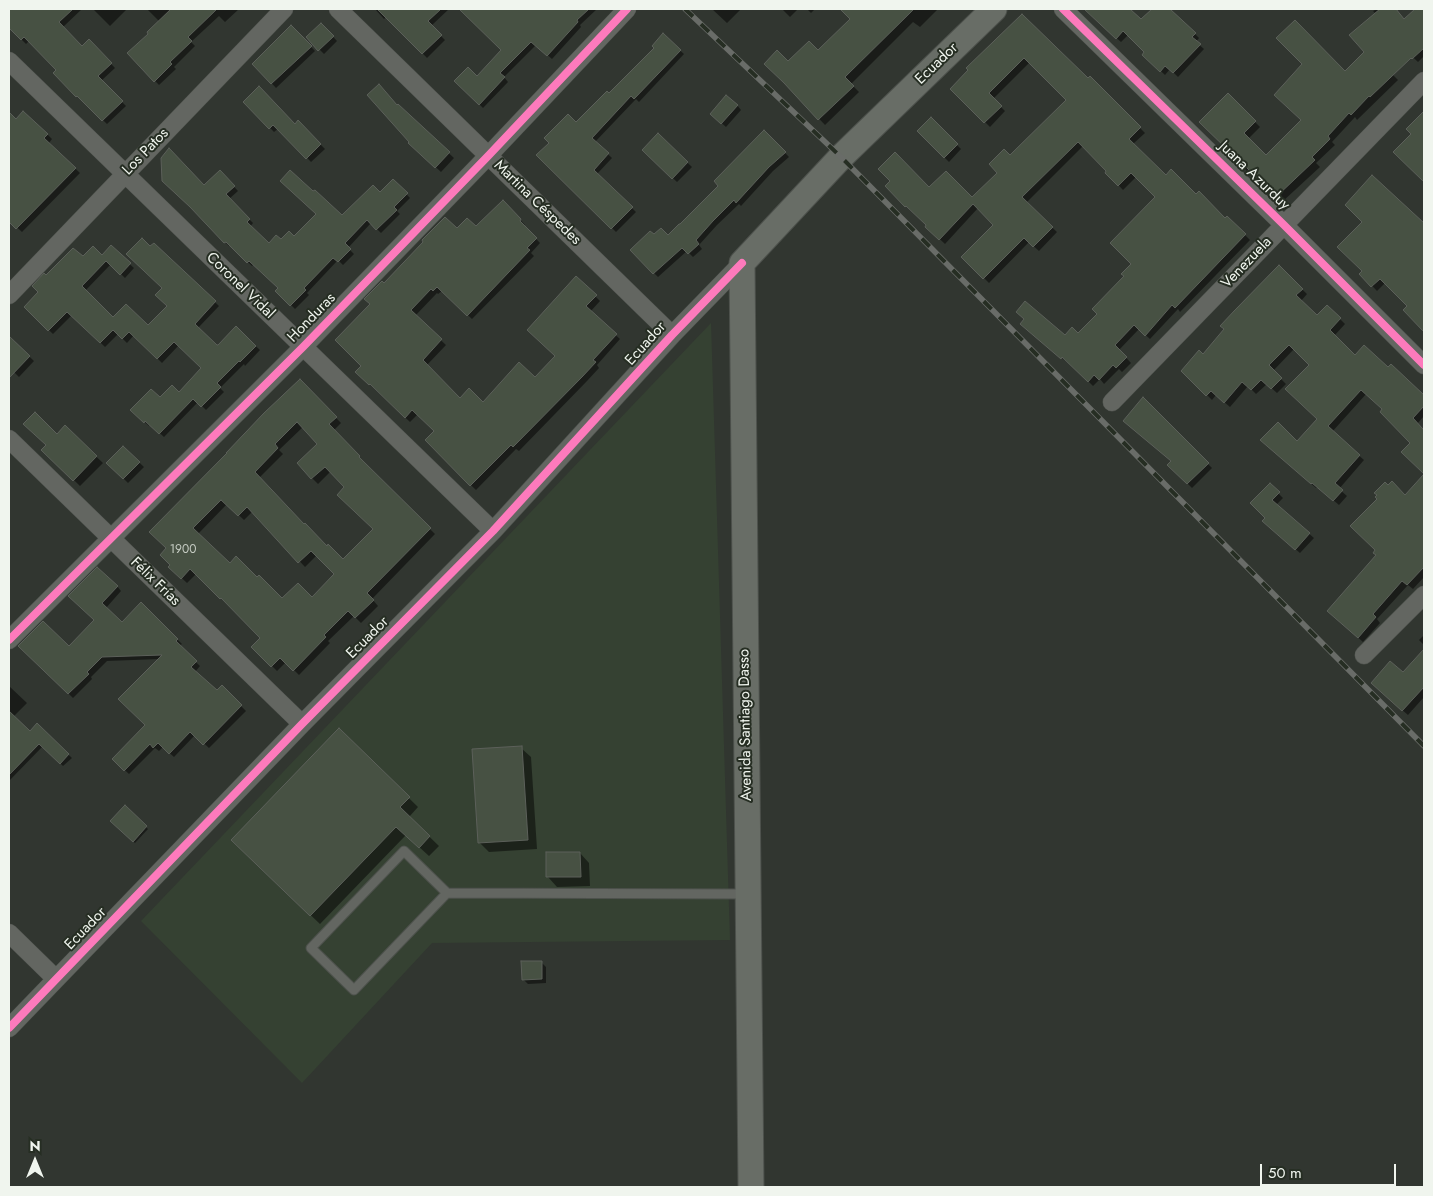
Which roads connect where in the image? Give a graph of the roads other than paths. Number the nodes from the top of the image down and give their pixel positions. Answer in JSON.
{"nodes":[{"id":1,"x":284,"y":9,"type":"edge"},
{"id":2,"x":338,"y":9,"type":"edge"},
{"id":3,"x":627,"y":9,"type":"edge"},
{"id":4,"x":994,"y":9,"type":"edge"},
{"id":5,"x":1062,"y":9,"type":"edge"},
{"id":6,"x":9,"y":61,"type":"edge"},
{"id":7,"x":1424,"y":81,"type":"edge"},
{"id":8,"x":488,"y":155,"type":"junction"},
{"id":9,"x":125,"y":174,"type":"junction"},
{"id":10,"x":1284,"y":225,"type":"junction"},
{"id":11,"x":742,"y":263,"type":"junction"},
{"id":12,"x":9,"y":295,"type":"edge"},
{"id":13,"x":672,"y":335,"type":"junction"},
{"id":14,"x":303,"y":347,"type":"junction"},
{"id":15,"x":1424,"y":365,"type":"edge"},
{"id":16,"x":1112,"y":402,"type":"dead end"},
{"id":17,"x":9,"y":439,"type":"edge"},
{"id":18,"x":493,"y":532,"type":"junction"},
{"id":19,"x":111,"y":538,"type":"junction"},
{"id":20,"x":1424,"y":595,"type":"edge"},
{"id":21,"x":9,"y":640,"type":"edge"},
{"id":22,"x":1364,"y":655,"type":"dead end"},
{"id":23,"x":302,"y":724,"type":"junction"},
{"id":24,"x":447,"y":893,"type":"junction"},
{"id":25,"x":747,"y":894,"type":"junction"},
{"id":26,"x":9,"y":933,"type":"edge"},
{"id":27,"x":56,"y":979,"type":"junction"},
{"id":28,"x":9,"y":1028,"type":"edge"},
{"id":29,"x":751,"y":1187,"type":"edge"}],
"edges":[{"from":1,"to":9,"type":"street","name":"Los Patos"},
{"from":2,"to":8,"type":"street","name":"Martina Céspedes"},
{"from":3,"to":8,"type":"street","name":"Honduras"},
{"from":4,"to":11,"type":"main road","name":"Ecuador"},
{"from":5,"to":10,"type":"street","name":"Juana Azurduy"},
{"from":6,"to":9,"type":"street","name":"Coronel Vidal"},
{"from":7,"to":10,"type":"street","name":"Venezuela"},
{"from":8,"to":13,"type":"street","name":"Martina Céspedes"},
{"from":8,"to":14,"type":"street","name":"Honduras"},
{"from":9,"to":12,"type":"street","name":"Los Patos"},
{"from":9,"to":14,"type":"street","name":"Coronel Vidal"},
{"from":10,"to":15,"type":"street","name":"Juana Azurduy"},
{"from":10,"to":16,"type":"street","name":"Venezuela"},
{"from":11,"to":13,"type":"street","name":"Ecuador"},
{"from":11,"to":25,"type":"main road","name":"Avenida Santiago Dasso"},
{"from":13,"to":18,"type":"street","name":"Ecuador"},
{"from":14,"to":18,"type":"street","name":"Coronel Vidal"},
{"from":14,"to":19,"type":"street","name":"Honduras"},
{"from":17,"to":19,"type":"street","name":"Félix Frías"},
{"from":18,"to":23,"type":"street","name":"Ecuador"},
{"from":19,"to":21,"type":"street","name":"Honduras"},
{"from":19,"to":23,"type":"street","name":"Félix Frías"},
{"from":20,"to":22,"type":"street"},
{"from":23,"to":27,"type":"street","name":"Ecuador"},
{"from":24,"to":24,"type":"lane"},
{"from":24,"to":25,"type":"lane"},
{"from":25,"to":29,"type":"main road","name":"Avenida Santiago Dasso"},
{"from":26,"to":27,"type":"street"},
{"from":27,"to":28,"type":"street","name":"Ecuador"}]}
